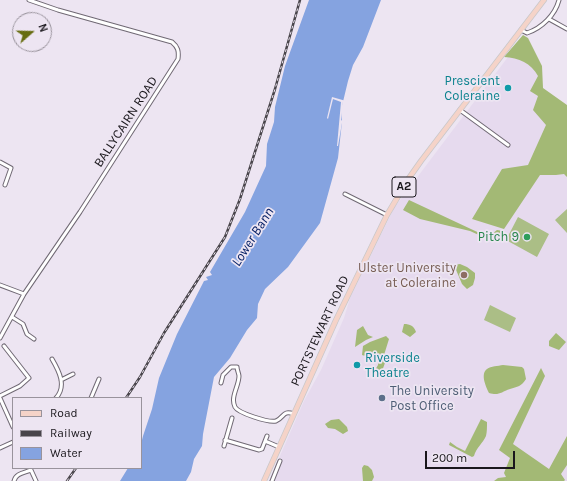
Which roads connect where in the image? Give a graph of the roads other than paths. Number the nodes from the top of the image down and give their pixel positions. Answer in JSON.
{"nodes":[{"id":1,"x":30,"y":0,"type":"edge"},
{"id":2,"x":544,"y":0,"type":"edge"},
{"id":3,"x":559,"y":0,"type":"edge"},
{"id":4,"x":549,"y":19,"type":"junction"},
{"id":5,"x":567,"y":29,"type":"edge"},
{"id":6,"x":521,"y":30,"type":"junction"},
{"id":7,"x":460,"y":110,"type":"junction"},
{"id":8,"x":508,"y":146,"type":"dead end"},
{"id":9,"x":0,"y":162,"type":"edge"},
{"id":10,"x":12,"y":184,"type":"dead end"},
{"id":11,"x":345,"y":194,"type":"dead end"},
{"id":12,"x":387,"y":215,"type":"junction"},
{"id":13,"x":0,"y":285,"type":"edge"},
{"id":14,"x":24,"y":294,"type":"junction"},
{"id":15,"x":12,"y":317,"type":"junction"},
{"id":16,"x":0,"y":338,"type":"edge"},
{"id":17,"x":34,"y":339,"type":"dead end"},
{"id":18,"x":4,"y":346,"type":"dead end"},
{"id":19,"x":52,"y":359,"type":"dead end"},
{"id":20,"x":73,"y":374,"type":"dead end"},
{"id":21,"x":99,"y":379,"type":"dead end"},
{"id":22,"x":61,"y":380,"type":"junction"},
{"id":23,"x":221,"y":383,"type":"dead end"},
{"id":24,"x":0,"y":397,"type":"edge"},
{"id":25,"x":57,"y":397,"type":"edge"},
{"id":26,"x":91,"y":397,"type":"edge"},
{"id":27,"x":294,"y":414,"type":"junction"},
{"id":28,"x":232,"y":418,"type":"dead end"},
{"id":29,"x":12,"y":421,"type":"edge"},
{"id":30,"x":267,"y":436,"type":"dead end"},
{"id":31,"x":225,"y":440,"type":"junction"},
{"id":32,"x":265,"y":441,"type":"junction"},
{"id":33,"x":12,"y":442,"type":"edge"},
{"id":34,"x":224,"y":446,"type":"dead end"},
{"id":35,"x":279,"y":447,"type":"junction"},
{"id":36,"x":0,"y":448,"type":"edge"},
{"id":37,"x":280,"y":461,"type":"dead end"},
{"id":38,"x":30,"y":469,"type":"edge"},
{"id":39,"x":14,"y":481,"type":"edge"},
{"id":40,"x":36,"y":481,"type":"edge"},
{"id":41,"x":264,"y":481,"type":"edge"},
{"id":42,"x":272,"y":481,"type":"edge"}],
"edges":[{"from":1,"to":14,"type":"street","name":"BALLYCAIRN ROAD"},
{"from":2,"to":6,"type":"main road","name":"PORTSTEWART ROAD","number":"A2"},
{"from":3,"to":4,"type":"street"},
{"from":4,"to":5,"type":"street"},
{"from":4,"to":6,"type":"street"},
{"from":6,"to":7,"type":"main road","name":"PORTSTEWART ROAD","number":"A2"},
{"from":7,"to":8,"type":"street"},
{"from":7,"to":12,"type":"main road","name":"PORTSTEWART ROAD","number":"A2"},
{"from":9,"to":10,"type":"street"},
{"from":11,"to":12,"type":"street"},
{"from":12,"to":27,"type":"main road","name":"PORTSTEWART ROAD","number":"A2"},
{"from":13,"to":14,"type":"street"},
{"from":14,"to":15,"type":"street","name":"BALLYCAIRN ROAD"},
{"from":15,"to":16,"type":"street","name":"BALLYCAIRN ROAD"},
{"from":15,"to":17,"type":"street"},
{"from":18,"to":24,"type":"street"},
{"from":19,"to":22,"type":"street"},
{"from":20,"to":22,"type":"street"},
{"from":21,"to":26,"type":"street"},
{"from":22,"to":25,"type":"street"},
{"from":23,"to":27,"type":"street"},
{"from":24,"to":29,"type":"street"},
{"from":27,"to":35,"type":"main road","name":"PORTSTEWART ROAD","number":"A2"},
{"from":28,"to":31,"type":"street"},
{"from":30,"to":32,"type":"street"},
{"from":31,"to":32,"type":"street"},
{"from":31,"to":34,"type":"street"},
{"from":32,"to":35,"type":"street"},
{"from":33,"to":36,"type":"street"},
{"from":35,"to":41,"type":"main road","name":"PORTSTEWART ROAD","number":"A2"},
{"from":37,"to":42,"type":"street"},
{"from":38,"to":39,"type":"street"},
{"from":38,"to":40,"type":"street"}]}
